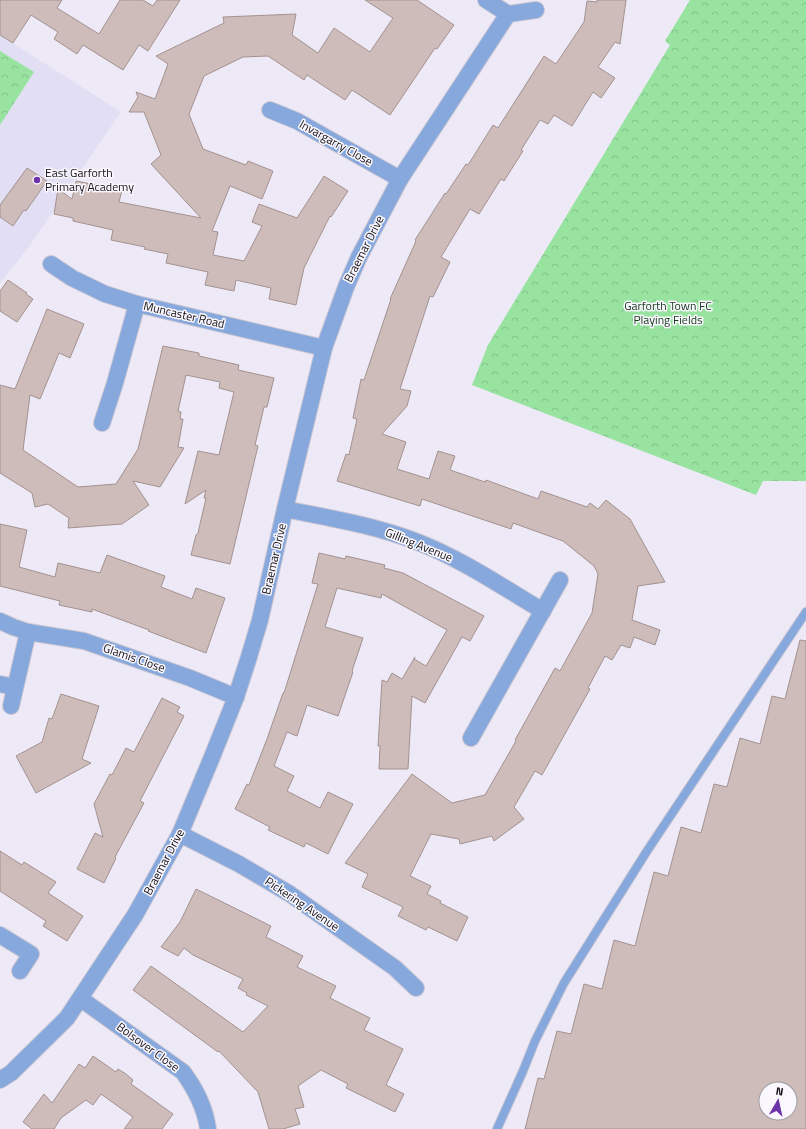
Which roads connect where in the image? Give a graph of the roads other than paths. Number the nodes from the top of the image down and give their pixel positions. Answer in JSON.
{"nodes":[{"id":1,"x":486,"y":0,"type":"edge"},
{"id":2,"x":536,"y":10,"type":"dead end"},
{"id":3,"x":508,"y":14,"type":"junction"},
{"id":4,"x":270,"y":110,"type":"dead end"},
{"id":5,"x":400,"y":179,"type":"junction"},
{"id":6,"x":51,"y":264,"type":"dead end"},
{"id":7,"x":137,"y":304,"type":"junction"},
{"id":8,"x":324,"y":348,"type":"junction"},
{"id":9,"x":102,"y":423,"type":"dead end"},
{"id":10,"x":285,"y":509,"type":"junction"},
{"id":11,"x":560,"y":580,"type":"dead end"},
{"id":12,"x":543,"y":611,"type":"junction"},
{"id":13,"x":806,"y":612,"type":"edge"},
{"id":14,"x":0,"y":621,"type":"edge"},
{"id":15,"x":28,"y":632,"type":"junction"},
{"id":16,"x":8,"y":686,"type":"edge"},
{"id":17,"x":236,"y":697,"type":"junction"},
{"id":18,"x":11,"y":706,"type":"dead end"},
{"id":19,"x":472,"y":738,"type":"dead end"},
{"id":20,"x":180,"y":834,"type":"junction"},
{"id":21,"x":0,"y":934,"type":"edge"},
{"id":22,"x":20,"y":971,"type":"dead end"},
{"id":23,"x":416,"y":988,"type":"dead end"},
{"id":24,"x":81,"y":998,"type":"junction"},
{"id":25,"x":0,"y":1080,"type":"edge"},
{"id":26,"x":208,"y":1129,"type":"edge"},
{"id":27,"x":497,"y":1129,"type":"edge"}],
"edges":[{"from":1,"to":3,"type":"street"},
{"from":2,"to":3,"type":"street"},
{"from":3,"to":5,"type":"street","name":"Braemar Drive"},
{"from":4,"to":5,"type":"street","name":"Invargarry Close"},
{"from":5,"to":8,"type":"street","name":"Braemar Drive"},
{"from":6,"to":7,"type":"street","name":"Muncaster Road"},
{"from":7,"to":8,"type":"street","name":"Muncaster Road"},
{"from":7,"to":9,"type":"street"},
{"from":8,"to":10,"type":"street","name":"Braemar Drive"},
{"from":10,"to":12,"type":"street","name":"Gilling Avenue"},
{"from":10,"to":17,"type":"street","name":"Braemar Drive"},
{"from":11,"to":12,"type":"street"},
{"from":12,"to":19,"type":"street"},
{"from":13,"to":27,"type":"lane"},
{"from":14,"to":15,"type":"street","name":"Glamis Close"},
{"from":15,"to":16,"type":"street"},
{"from":15,"to":17,"type":"street","name":"Glamis Close"},
{"from":16,"to":18,"type":"street"},
{"from":17,"to":20,"type":"street","name":"Braemar Drive"},
{"from":20,"to":23,"type":"street","name":"Pickering Avenue"},
{"from":20,"to":24,"type":"street","name":"Braemar Drive"},
{"from":21,"to":22,"type":"street"},
{"from":24,"to":25,"type":"street","name":"Braemar Drive"},
{"from":24,"to":26,"type":"street","name":"Bolsover Close"}]}
